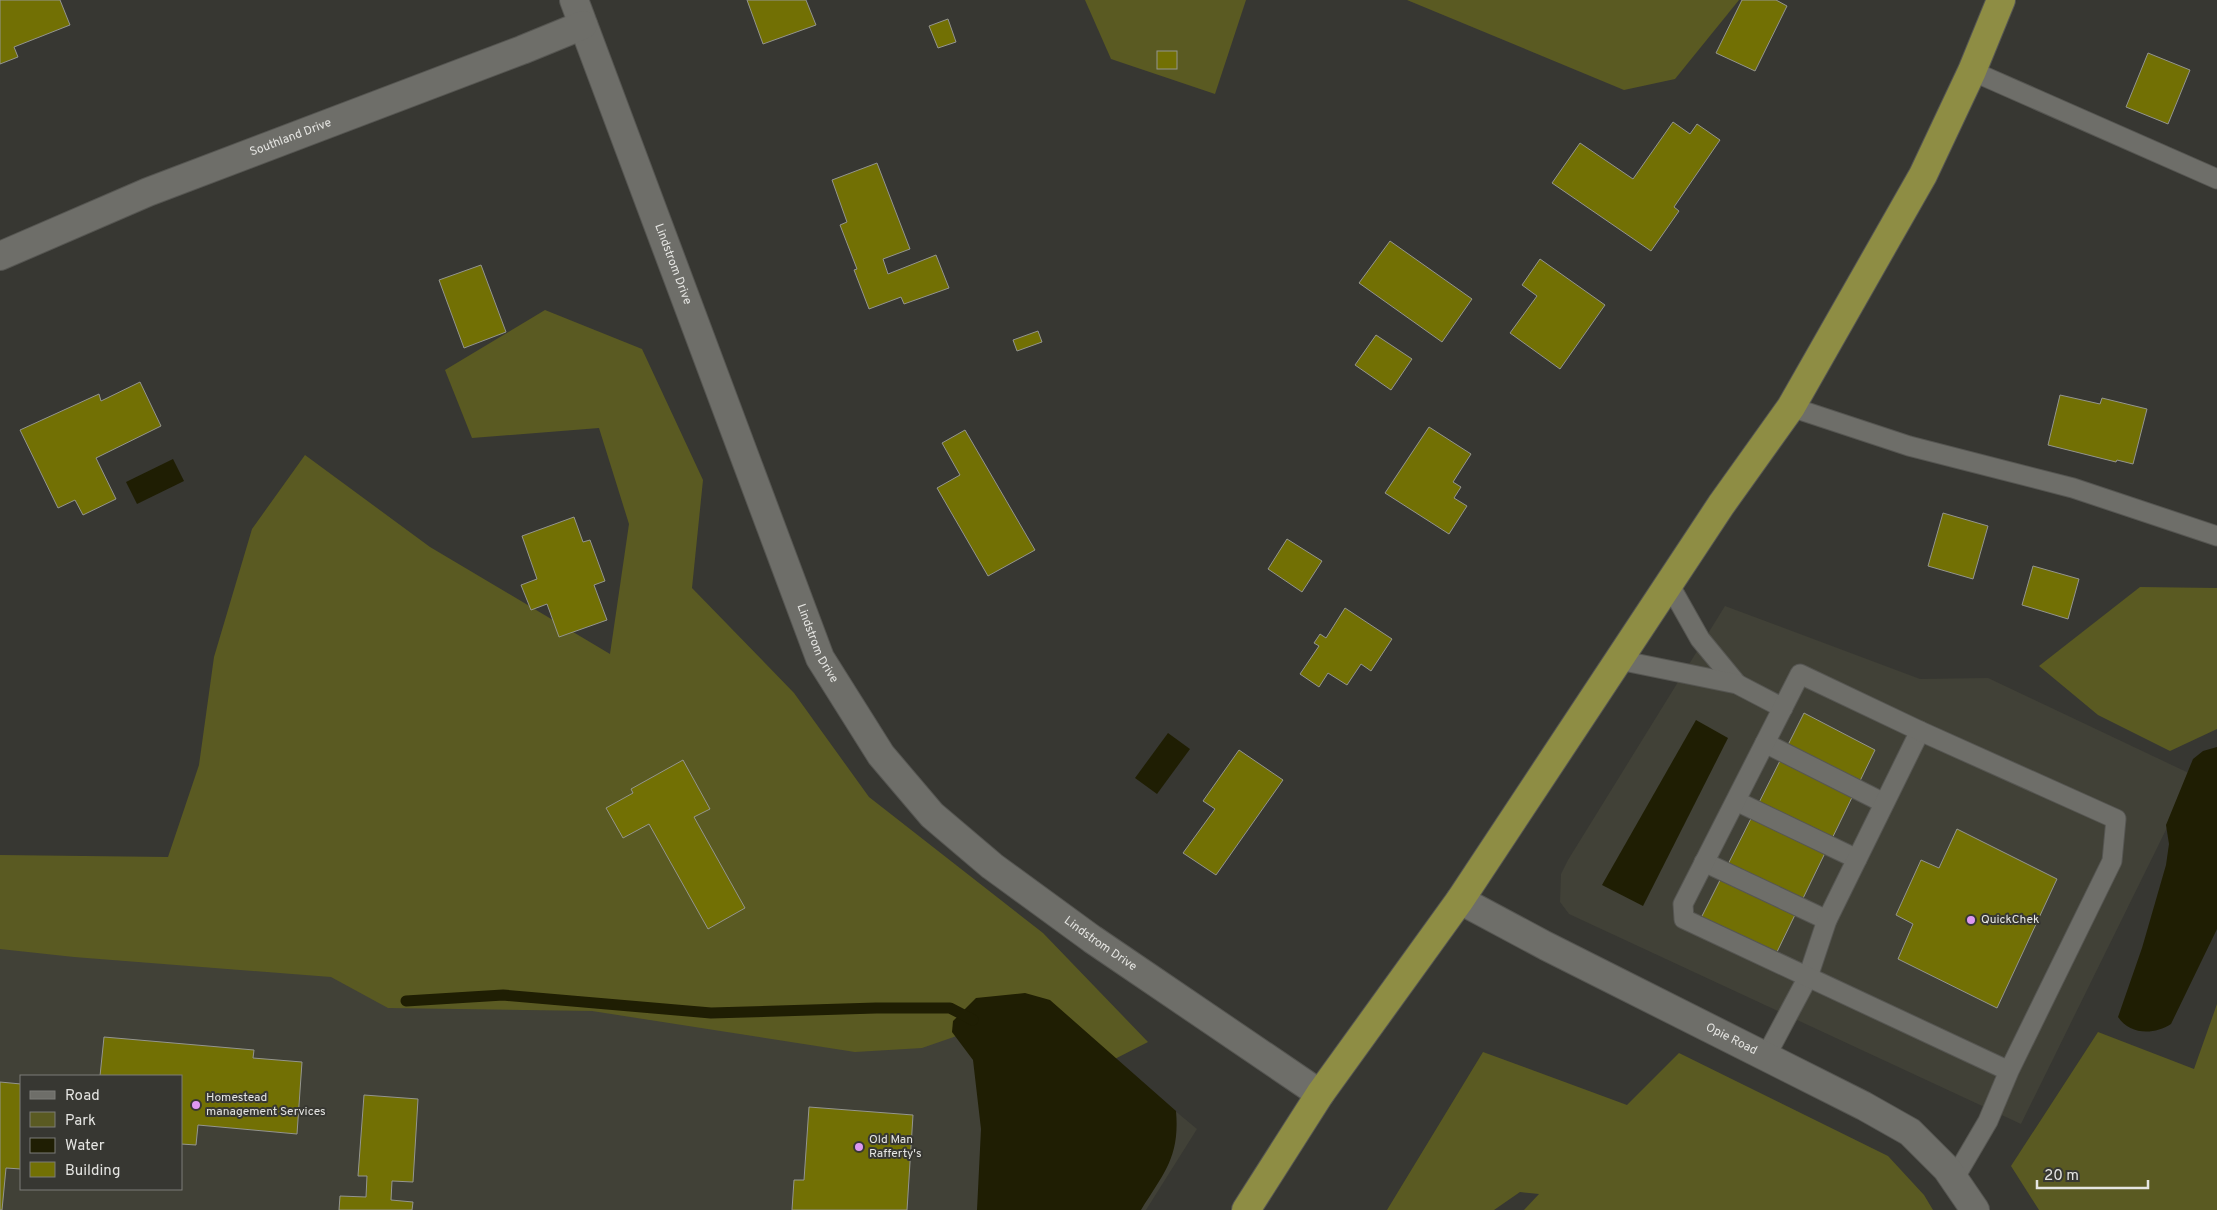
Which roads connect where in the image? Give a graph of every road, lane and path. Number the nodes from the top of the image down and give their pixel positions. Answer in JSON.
{"nodes":[{"id":1,"x":2001,"y":0,"type":"edge"},
{"id":2,"x":578,"y":12,"type":"edge"},
{"id":3,"x":1972,"y":71,"type":"junction"},
{"id":4,"x":2217,"y":179,"type":"edge"},
{"id":5,"x":0,"y":256,"type":"edge"},
{"id":6,"x":1790,"y":408,"type":"junction"},
{"id":7,"x":2217,"y":536,"type":"edge"},
{"id":8,"x":1669,"y":584,"type":"junction"},
{"id":9,"x":1619,"y":660,"type":"junction"},
{"id":10,"x":1737,"y":684,"type":"junction"},
{"id":11,"x":1782,"y":708,"type":"junction"},
{"id":12,"x":1920,"y":731,"type":"junction"},
{"id":13,"x":1765,"y":743,"type":"junction"},
{"id":14,"x":1736,"y":801,"type":"junction"},
{"id":15,"x":1884,"y":803,"type":"junction"},
{"id":16,"x":1857,"y":859,"type":"junction"},
{"id":17,"x":1704,"y":862,"type":"junction"},
{"id":18,"x":1460,"y":900,"type":"junction"},
{"id":19,"x":1827,"y":920,"type":"junction"},
{"id":20,"x":1808,"y":977,"type":"junction"},
{"id":21,"x":1766,"y":1056,"type":"junction"},
{"id":22,"x":2009,"y":1071,"type":"junction"},
{"id":23,"x":1320,"y":1094,"type":"junction"},
{"id":24,"x":1954,"y":1179,"type":"junction"},
{"id":25,"x":1246,"y":1210,"type":"edge"},
{"id":26,"x":1975,"y":1210,"type":"edge"}],
"edges":[{"from":1,"to":3,"type":"highway"},
{"from":2,"to":5,"type":"street","name":"Southland Drive"},
{"from":2,"to":23,"type":"street","name":"Lindstrom Drive"},
{"from":3,"to":4,"type":"lane"},
{"from":3,"to":6,"type":"highway"},
{"from":6,"to":7,"type":"lane"},
{"from":6,"to":8,"type":"highway"},
{"from":8,"to":9,"type":"highway"},
{"from":8,"to":10,"type":"lane"},
{"from":9,"to":10,"type":"lane"},
{"from":9,"to":18,"type":"highway"},
{"from":10,"to":11,"type":"lane"},
{"from":11,"to":12,"type":"lane"},
{"from":11,"to":13,"type":"lane"},
{"from":12,"to":15,"type":"lane"},
{"from":12,"to":22,"type":"lane"},
{"from":13,"to":14,"type":"lane"},
{"from":13,"to":15,"type":"lane"},
{"from":14,"to":16,"type":"lane"},
{"from":14,"to":17,"type":"lane"},
{"from":15,"to":16,"type":"lane"},
{"from":16,"to":19,"type":"lane"},
{"from":17,"to":19,"type":"lane"},
{"from":17,"to":20,"type":"lane"},
{"from":18,"to":21,"type":"street","name":"Opie Road"},
{"from":18,"to":23,"type":"highway"},
{"from":19,"to":20,"type":"lane"},
{"from":20,"to":21,"type":"lane"},
{"from":20,"to":22,"type":"lane"},
{"from":21,"to":24,"type":"street","name":"Opie Road"},
{"from":22,"to":24,"type":"lane"},
{"from":23,"to":25,"type":"highway"},
{"from":24,"to":26,"type":"street","name":"Opie Road"}]}
